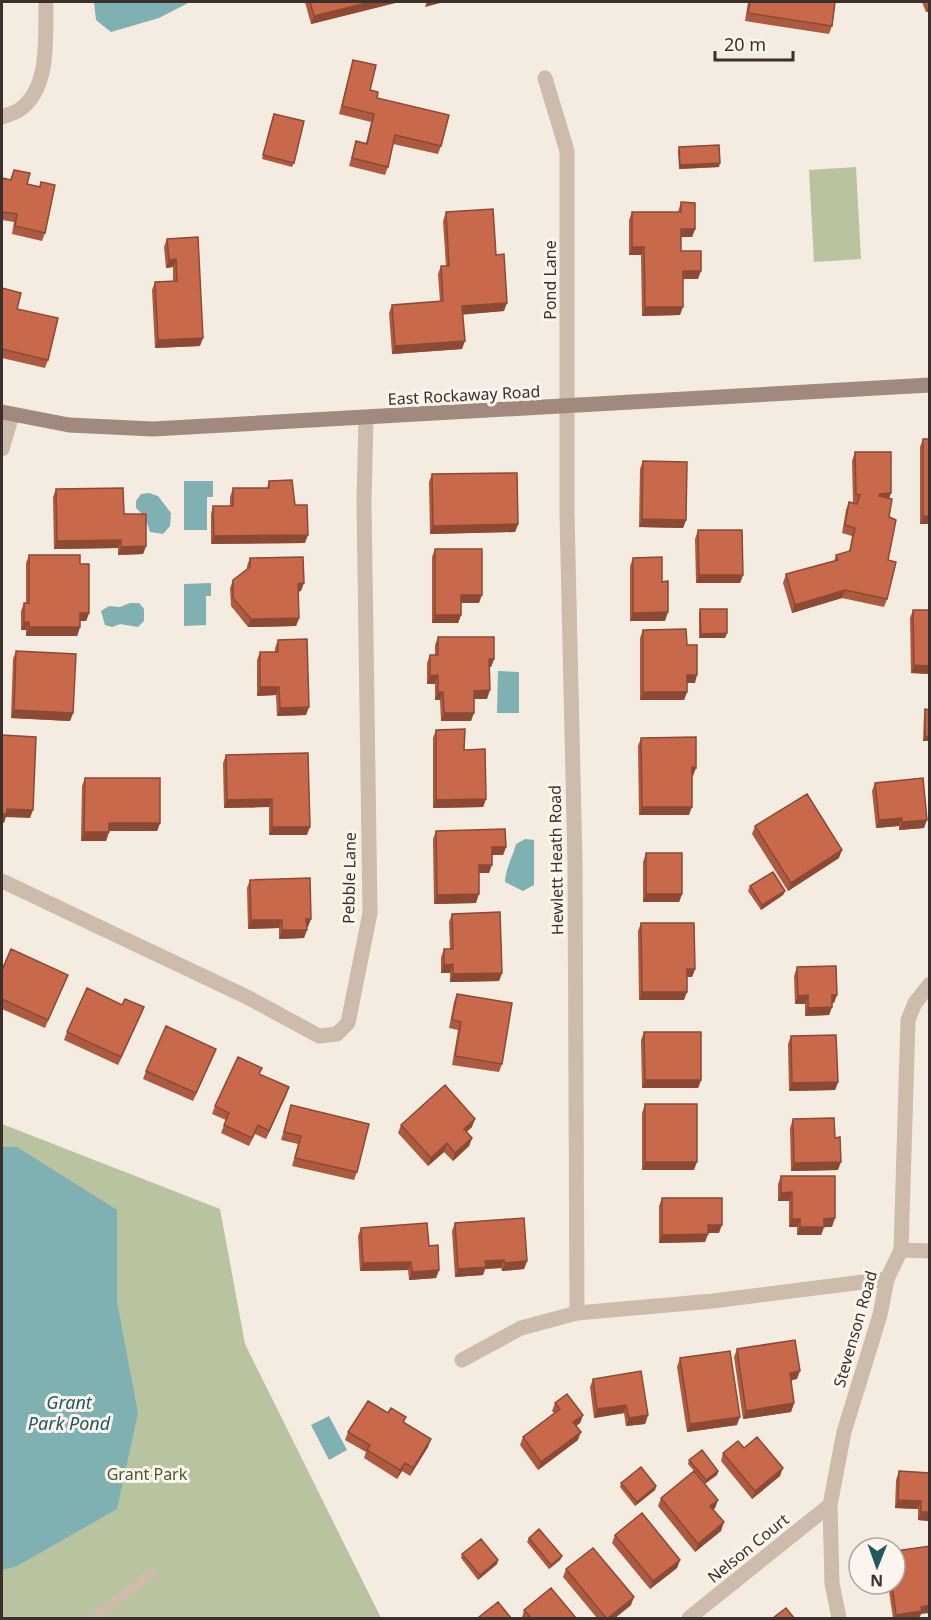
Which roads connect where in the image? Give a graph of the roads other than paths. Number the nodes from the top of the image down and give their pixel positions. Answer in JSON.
{"nodes":[{"id":1,"x":46,"y":2,"type":"edge"},
{"id":2,"x":545,"y":78,"type":"dead end"},
{"id":3,"x":2,"y":117,"type":"edge"},
{"id":4,"x":930,"y":386,"type":"edge"},
{"id":5,"x":569,"y":408,"type":"junction"},
{"id":6,"x":7,"y":413,"type":"edge"},
{"id":7,"x":366,"y":418,"type":"junction"},
{"id":8,"x":2,"y":449,"type":"edge"},
{"id":9,"x":2,"y":881,"type":"edge"},
{"id":10,"x":930,"y":984,"type":"edge"},
{"id":11,"x":901,"y":1250,"type":"junction"},
{"id":12,"x":930,"y":1251,"type":"edge"},
{"id":13,"x":887,"y":1279,"type":"junction"},
{"id":14,"x":578,"y":1313,"type":"junction"},
{"id":15,"x":462,"y":1360,"type":"dead end"},
{"id":16,"x":830,"y":1505,"type":"junction"},
{"id":17,"x":152,"y":1573,"type":"dead end"},
{"id":18,"x":94,"y":1618,"type":"edge"},
{"id":19,"x":690,"y":1618,"type":"edge"},
{"id":20,"x":839,"y":1618,"type":"edge"}],
"edges":[{"from":1,"to":3,"type":"street"},
{"from":2,"to":5,"type":"street","name":"Pond Lane"},
{"from":4,"to":5,"type":"main road","name":"East Rockaway Road"},
{"from":5,"to":7,"type":"main road","name":"East Rockaway Road"},
{"from":5,"to":14,"type":"street","name":"Hewlett Heath Road"},
{"from":6,"to":7,"type":"main road","name":"East Rockaway Road"},
{"from":6,"to":8,"type":"street"},
{"from":7,"to":9,"type":"street","name":"Pebble Lane"},
{"from":10,"to":11,"type":"street","name":"Stevenson Road"},
{"from":11,"to":12,"type":"street"},
{"from":11,"to":13,"type":"street","name":"Stevenson Road"},
{"from":13,"to":14,"type":"street"},
{"from":13,"to":16,"type":"street","name":"Stevenson Road"},
{"from":14,"to":15,"type":"street"},
{"from":16,"to":19,"type":"street","name":"Nelson Court"},
{"from":16,"to":20,"type":"street","name":"Stevenson Road"},
{"from":17,"to":18,"type":"lane"}]}
